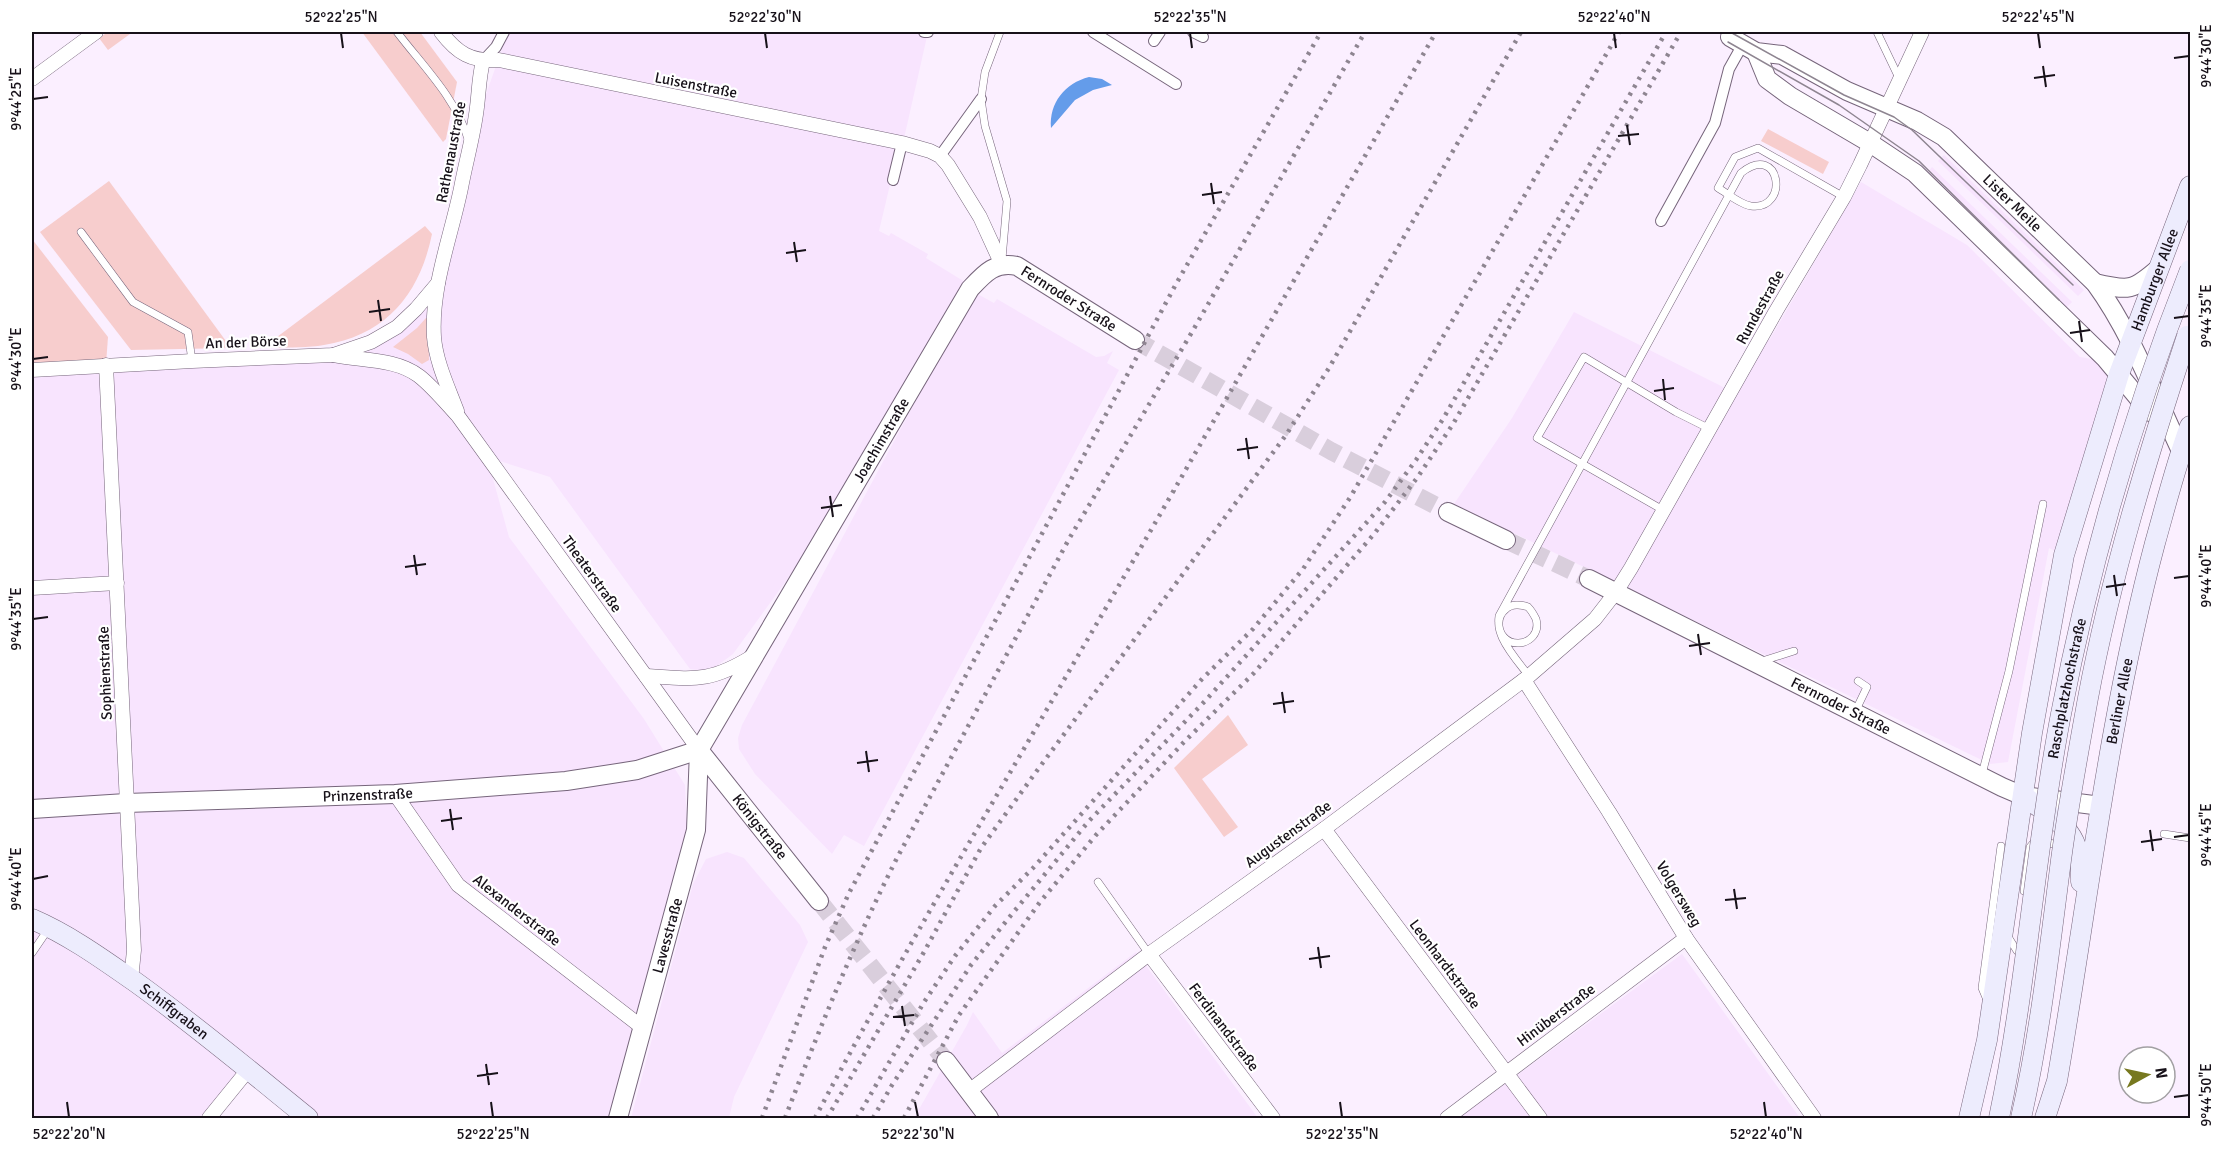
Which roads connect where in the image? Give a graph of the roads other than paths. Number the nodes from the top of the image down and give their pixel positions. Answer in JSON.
{"nodes":[{"id":1,"x":96,"y":32,"type":"edge"},
{"id":2,"x":397,"y":32,"type":"edge"},
{"id":3,"x":441,"y":32,"type":"edge"},
{"id":4,"x":504,"y":32,"type":"edge"},
{"id":5,"x":1000,"y":32,"type":"edge"},
{"id":6,"x":1093,"y":32,"type":"edge"},
{"id":7,"x":1877,"y":32,"type":"edge"},
{"id":8,"x":1922,"y":32,"type":"edge"},
{"id":9,"x":1743,"y":44,"type":"junction"},
{"id":10,"x":483,"y":61,"type":"junction"},
{"id":11,"x":32,"y":79,"type":"edge"},
{"id":12,"x":1900,"y":81,"type":"junction"},
{"id":13,"x":1176,"y":84,"type":"dead end"},
{"id":14,"x":981,"y":99,"type":"junction"},
{"id":15,"x":1887,"y":108,"type":"junction"},
{"id":16,"x":902,"y":143,"type":"junction"},
{"id":17,"x":1870,"y":143,"type":"junction"},
{"id":18,"x":470,"y":144,"type":"junction"},
{"id":19,"x":940,"y":156,"type":"junction"},
{"id":20,"x":893,"y":180,"type":"dead end"},
{"id":21,"x":1844,"y":196,"type":"junction"},
{"id":22,"x":2189,"y":197,"type":"edge"},
{"id":23,"x":1661,"y":221,"type":"dead end"},
{"id":24,"x":81,"y":232,"type":"dead end"},
{"id":25,"x":1002,"y":265,"type":"junction"},
{"id":26,"x":2159,"y":268,"type":"junction"},
{"id":27,"x":2190,"y":270,"type":"edge"},
{"id":28,"x":2095,"y":283,"type":"junction"},
{"id":29,"x":438,"y":284,"type":"junction"},
{"id":30,"x":2190,"y":328,"type":"edge"},
{"id":31,"x":1135,"y":340,"type":"tunnel mouth"},
{"id":32,"x":2131,"y":344,"type":"junction"},
{"id":33,"x":333,"y":355,"type":"junction"},
{"id":34,"x":192,"y":361,"type":"junction"},
{"id":35,"x":106,"y":365,"type":"junction"},
{"id":36,"x":32,"y":370,"type":"edge"},
{"id":37,"x":2120,"y":374,"type":"junction"},
{"id":38,"x":458,"y":416,"type":"junction"},
{"id":39,"x":2190,"y":426,"type":"edge"},
{"id":40,"x":1710,"y":429,"type":"junction"},
{"id":41,"x":2186,"y":453,"type":"edge"},
{"id":42,"x":2043,"y":504,"type":"dead end"},
{"id":43,"x":1663,"y":510,"type":"junction"},
{"id":44,"x":1448,"y":512,"type":"tunnel mouth"},
{"id":45,"x":1506,"y":540,"type":"tunnel mouth"},
{"id":46,"x":1589,"y":579,"type":"tunnel mouth"},
{"id":47,"x":117,"y":583,"type":"junction"},
{"id":48,"x":32,"y":588,"type":"edge"},
{"id":49,"x":1616,"y":592,"type":"junction"},
{"id":50,"x":1794,"y":651,"type":"dead end"},
{"id":51,"x":757,"y":653,"type":"junction"},
{"id":52,"x":1756,"y":663,"type":"junction"},
{"id":53,"x":646,"y":676,"type":"junction"},
{"id":54,"x":1527,"y":678,"type":"junction"},
{"id":55,"x":1858,"y":681,"type":"dead end"},
{"id":56,"x":1855,"y":712,"type":"junction"},
{"id":57,"x":699,"y":750,"type":"junction"},
{"id":58,"x":1981,"y":777,"type":"junction"},
{"id":59,"x":395,"y":794,"type":"junction"},
{"id":60,"x":2023,"y":796,"type":"junction"},
{"id":61,"x":126,"y":802,"type":"junction"},
{"id":62,"x":2101,"y":806,"type":"junction"},
{"id":63,"x":32,"y":809,"type":"edge"},
{"id":64,"x":1324,"y":830,"type":"junction"},
{"id":65,"x":2164,"y":834,"type":"dead end"},
{"id":66,"x":2190,"y":838,"type":"edge"},
{"id":67,"x":2001,"y":846,"type":"dead end"},
{"id":68,"x":2081,"y":860,"type":"junction"},
{"id":69,"x":1098,"y":882,"type":"dead end"},
{"id":70,"x":819,"y":901,"type":"tunnel mouth"},
{"id":71,"x":2022,"y":905,"type":"dead end"},
{"id":72,"x":37,"y":923,"type":"edge"},
{"id":73,"x":2011,"y":934,"type":"junction"},
{"id":74,"x":1686,"y":938,"type":"junction"},
{"id":75,"x":2017,"y":951,"type":"junction"},
{"id":76,"x":32,"y":953,"type":"edge"},
{"id":77,"x":1149,"y":954,"type":"junction"},
{"id":78,"x":2079,"y":954,"type":"junction"},
{"id":79,"x":2016,"y":962,"type":"dead end"},
{"id":80,"x":131,"y":980,"type":"junction"},
{"id":81,"x":2012,"y":993,"type":"dead end"},
{"id":82,"x":1991,"y":1012,"type":"junction"},
{"id":83,"x":2008,"y":1025,"type":"dead end"},
{"id":84,"x":643,"y":1028,"type":"junction"},
{"id":85,"x":946,"y":1060,"type":"tunnel mouth"},
{"id":86,"x":248,"y":1070,"type":"junction"},
{"id":87,"x":1506,"y":1074,"type":"junction"},
{"id":88,"x":969,"y":1091,"type":"junction"},
{"id":89,"x":209,"y":1119,"type":"edge"},
{"id":90,"x":308,"y":1119,"type":"edge"},
{"id":91,"x":618,"y":1119,"type":"edge"},
{"id":92,"x":989,"y":1119,"type":"edge"},
{"id":93,"x":1274,"y":1119,"type":"edge"},
{"id":94,"x":1447,"y":1119,"type":"edge"},
{"id":95,"x":1540,"y":1119,"type":"edge"},
{"id":96,"x":1814,"y":1119,"type":"edge"},
{"id":97,"x":1969,"y":1119,"type":"edge"},
{"id":98,"x":1999,"y":1119,"type":"edge"},
{"id":99,"x":2021,"y":1119,"type":"edge"},
{"id":100,"x":2045,"y":1119,"type":"edge"}],
"edges":[{"from":1,"to":11,"type":"street"},
{"from":2,"to":18,"type":"lane"},
{"from":3,"to":10,"type":"street","name":"Luisenstraße"},
{"from":4,"to":10,"type":"street","name":"Rathenaustraße"},
{"from":5,"to":14,"type":"lane"},
{"from":6,"to":13,"type":"street"},
{"from":7,"to":12,"type":"lane"},
{"from":8,"to":12,"type":"street","name":"Rundestraße"},
{"from":9,"to":15,"type":"street","name":"Lister Meile"},
{"from":9,"to":17,"type":"street"},
{"from":9,"to":23,"type":"street"},
{"from":10,"to":16,"type":"street","name":"Luisenstraße"},
{"from":10,"to":18,"type":"street","name":"Rathenaustraße"},
{"from":12,"to":15,"type":"street","name":"Rundestraße"},
{"from":14,"to":19,"type":"street"},
{"from":14,"to":25,"type":"lane"},
{"from":15,"to":17,"type":"street","name":"Rundestraße"},
{"from":15,"to":28,"type":"street","name":"Lister Meile"},
{"from":16,"to":19,"type":"street","name":"Luisenstraße"},
{"from":16,"to":20,"type":"street"},
{"from":17,"to":21,"type":"street","name":"Rundestraße"},
{"from":17,"to":37,"type":"street"},
{"from":18,"to":29,"type":"street","name":"Rathenaustraße"},
{"from":19,"to":25,"type":"street"},
{"from":21,"to":40,"type":"street","name":"Rundestraße"},
{"from":21,"to":54,"type":"lane"},
{"from":22,"to":26,"type":"main road","name":"Hamburger Allee"},
{"from":24,"to":34,"type":"lane"},
{"from":25,"to":31,"type":"street","name":"Fernroder Straße"},
{"from":25,"to":51,"type":"street","name":"Joachimstraße"},
{"from":26,"to":28,"type":"street"},
{"from":26,"to":32,"type":"main road","name":"Hamburger Allee"},
{"from":27,"to":98,"type":"main road","name":"Raschplatzhochstraße","bridge":true},
{"from":28,"to":32,"type":"street","name":"Lister Meile"},
{"from":29,"to":33,"type":"street","name":"An der Börse"},
{"from":29,"to":38,"type":"street","name":"Theaterstraße"},
{"from":30,"to":99,"type":"main road","name":"Raschplatzhochstraße","bridge":true},
{"from":32,"to":37,"type":"main road","name":"Hamburger Allee"},
{"from":32,"to":41,"type":"street","name":"Lister Meile"},
{"from":33,"to":34,"type":"street","name":"An der Börse"},
{"from":33,"to":38,"type":"street","name":"Theaterstraße"},
{"from":34,"to":35,"type":"street","name":"An der Börse"},
{"from":35,"to":36,"type":"street","name":"An der Börse"},
{"from":35,"to":47,"type":"street","name":"Sophienstraße"},
{"from":37,"to":41,"type":"street"},
{"from":37,"to":60,"type":"main road"},
{"from":38,"to":53,"type":"street","name":"Theaterstraße"},
{"from":39,"to":41,"type":"main road"},
{"from":40,"to":43,"type":"street","name":"Rundestraße"},
{"from":40,"to":43,"type":"lane"},
{"from":41,"to":62,"type":"main road","name":"Berliner Allee"},
{"from":42,"to":58,"type":"lane"},
{"from":43,"to":49,"type":"street","name":"Rundestraße"},
{"from":44,"to":45,"type":"street"},
{"from":46,"to":49,"type":"street","name":"Fernroder Straße"},
{"from":47,"to":48,"type":"street"},
{"from":47,"to":61,"type":"street","name":"Sophienstraße"},
{"from":49,"to":52,"type":"street","name":"Fernroder Straße"},
{"from":49,"to":54,"type":"street","name":"Augustenstraße"},
{"from":50,"to":52,"type":"lane"},
{"from":51,"to":53,"type":"street"},
{"from":51,"to":57,"type":"street","name":"Joachimstraße"},
{"from":52,"to":56,"type":"street","name":"Fernroder Straße"},
{"from":53,"to":57,"type":"street","name":"Theaterstraße"},
{"from":54,"to":64,"type":"street","name":"Augustenstraße"},
{"from":54,"to":74,"type":"street","name":"Volgersweg"},
{"from":55,"to":56,"type":"lane"},
{"from":56,"to":58,"type":"street","name":"Fernroder Straße"},
{"from":57,"to":59,"type":"street","name":"Prinzenstraße"},
{"from":57,"to":70,"type":"street","name":"Königstraße"},
{"from":57,"to":84,"type":"street","name":"Lavesstraße"},
{"from":58,"to":60,"type":"street","name":"Fernroder Straße"},
{"from":59,"to":61,"type":"street","name":"Prinzenstraße"},
{"from":59,"to":84,"type":"street","name":"Alexanderstraße"},
{"from":60,"to":62,"type":"street","name":"Fernroder Straße"},
{"from":60,"to":68,"type":"main road","name":"Berliner Allee"},
{"from":60,"to":73,"type":"main road"},
{"from":61,"to":63,"type":"street","name":"Prinzenstraße"},
{"from":61,"to":80,"type":"street","name":"Sophienstraße"},
{"from":62,"to":78,"type":"main road","name":"Berliner Allee"},
{"from":64,"to":77,"type":"street","name":"Augustenstraße"},
{"from":64,"to":87,"type":"street","name":"Leonhardtstraße"},
{"from":65,"to":66,"type":"lane"},
{"from":67,"to":82,"type":"lane"},
{"from":68,"to":71,"type":"lane"},
{"from":68,"to":78,"type":"main road","name":"Berliner Allee"},
{"from":69,"to":77,"type":"lane"},
{"from":72,"to":76,"type":"lane"},
{"from":72,"to":80,"type":"main road","name":"Schiffgraben"},
{"from":73,"to":75,"type":"lane"},
{"from":73,"to":75,"type":"lane"},
{"from":73,"to":82,"type":"main road"},
{"from":74,"to":87,"type":"street","name":"Hinüberstraße"},
{"from":74,"to":96,"type":"street","name":"Volgersweg"},
{"from":75,"to":79,"type":"lane"},
{"from":77,"to":88,"type":"street","name":"Augustenstraße"},
{"from":77,"to":93,"type":"street","name":"Ferdinandstraße"},
{"from":78,"to":100,"type":"main road","name":"Berliner Allee"},
{"from":80,"to":86,"type":"main road","name":"Schiffgraben"},
{"from":81,"to":83,"type":"lane"},
{"from":82,"to":97,"type":"main road"},
{"from":84,"to":91,"type":"street","name":"Lavesstraße"},
{"from":85,"to":88,"type":"street"},
{"from":86,"to":89,"type":"street"},
{"from":86,"to":90,"type":"main road","name":"Schiffgraben"},
{"from":87,"to":94,"type":"street","name":"Hinüberstraße"},
{"from":87,"to":95,"type":"street","name":"Leonhardtstraße"},
{"from":88,"to":92,"type":"street"}]}
